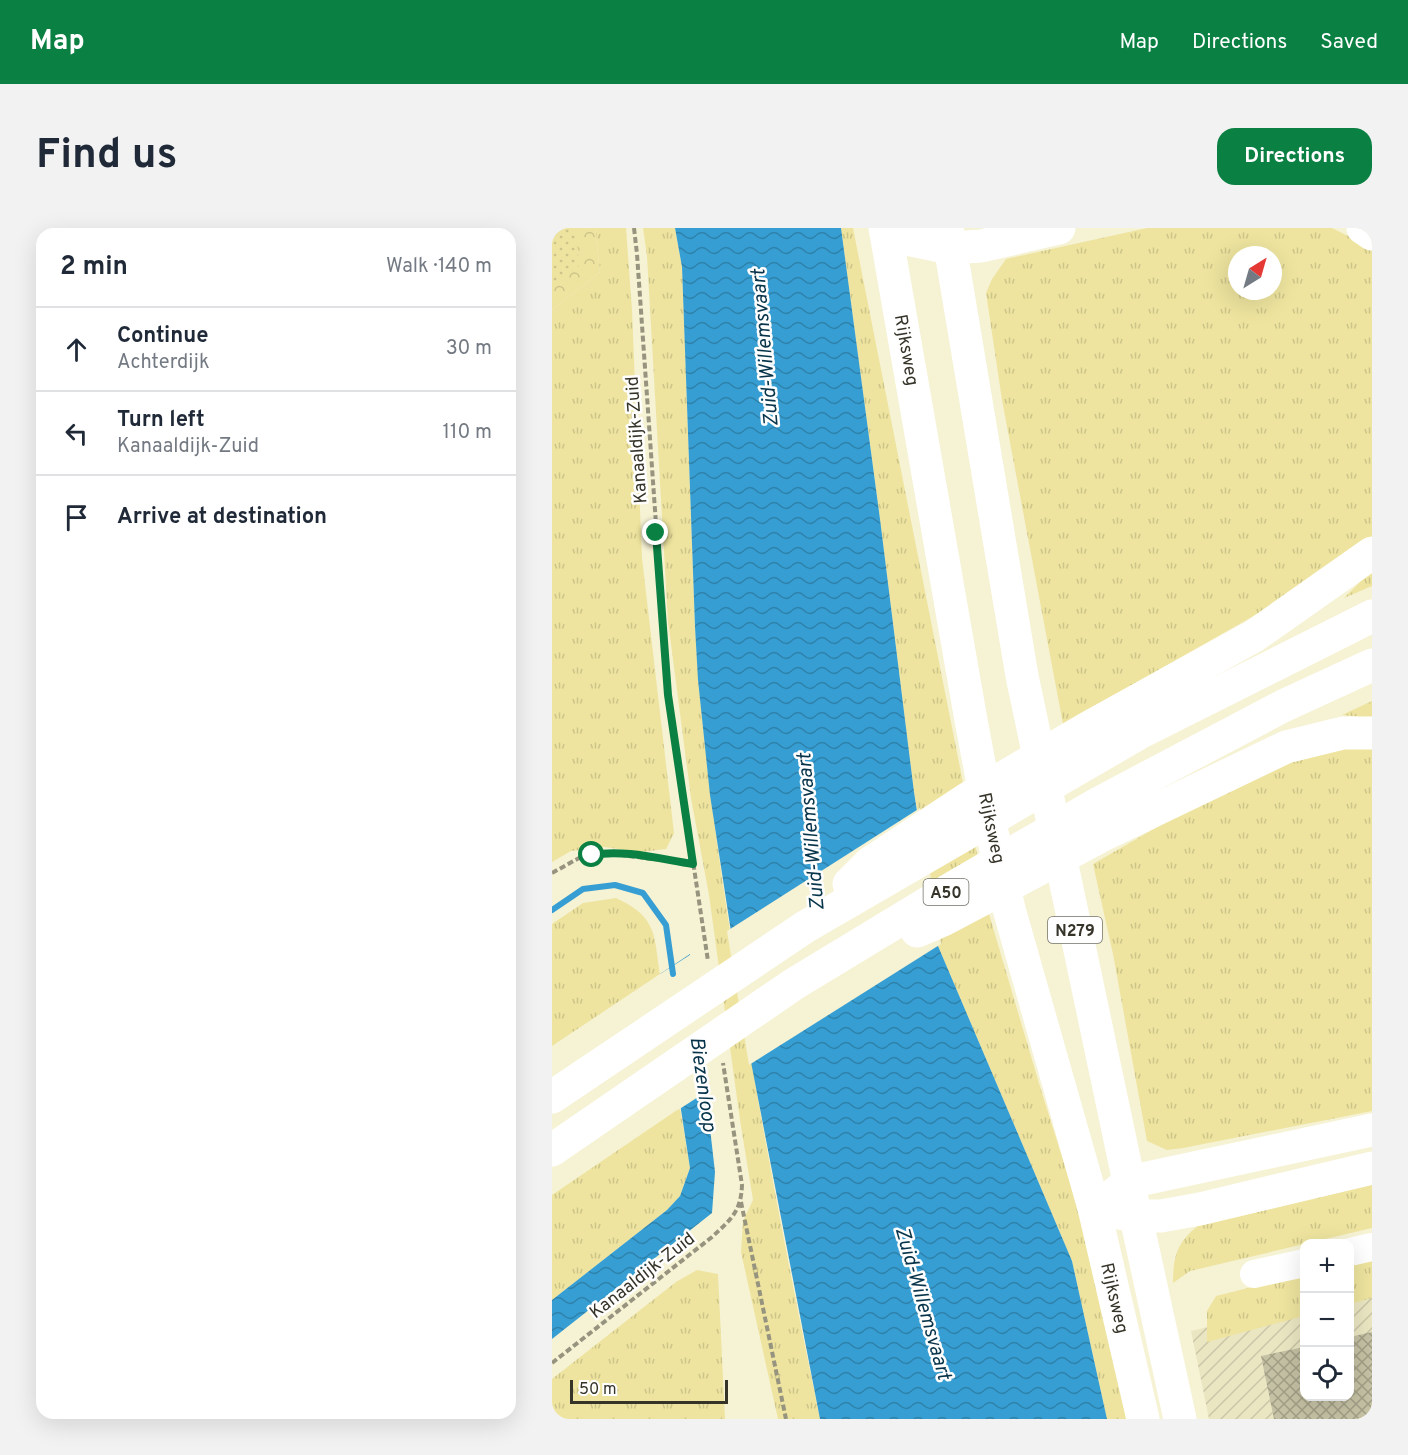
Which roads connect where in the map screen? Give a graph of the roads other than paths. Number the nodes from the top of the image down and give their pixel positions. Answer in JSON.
{"nodes":[{"id":1,"x":1059,"y":228,"type":"edge"},
{"id":2,"x":1363,"y":228,"type":"edge"},
{"id":3,"x":891,"y":230,"type":"edge"},
{"id":4,"x":1372,"y":234,"type":"edge"},
{"id":5,"x":949,"y":238,"type":"edge"},
{"id":6,"x":1372,"y":553,"type":"edge"},
{"id":7,"x":1372,"y":615,"type":"edge"},
{"id":8,"x":1372,"y":665,"type":"edge"},
{"id":9,"x":1372,"y":734,"type":"edge"},
{"id":10,"x":1089,"y":744,"type":"junction"},
{"id":11,"x":1101,"y":819,"type":"junction"},
{"id":12,"x":552,"y":1097,"type":"edge"},
{"id":13,"x":1372,"y":1130,"type":"edge"},
{"id":14,"x":552,"y":1149,"type":"edge"},
{"id":15,"x":1372,"y":1168,"type":"edge"},
{"id":16,"x":1129,"y":1182,"type":"junction"},
{"id":17,"x":1094,"y":1209,"type":"junction"},
{"id":18,"x":1135,"y":1216,"type":"junction"},
{"id":19,"x":1372,"y":1247,"type":"edge"},
{"id":20,"x":1354,"y":1251,"type":"edge"},
{"id":21,"x":1300,"y":1264,"type":"edge"},
{"id":22,"x":1254,"y":1275,"type":"dead end"},
{"id":23,"x":1143,"y":1419,"type":"edge"},
{"id":24,"x":1180,"y":1419,"type":"edge"}],
"edges":[{"from":1,"to":5,"type":"main road"},
{"from":2,"to":4,"type":"main road"},
{"from":3,"to":5,"type":"main road"},
{"from":3,"to":17,"type":"main road","name":"Rijksweg"},
{"from":5,"to":16,"type":"main road","name":"Rijksweg","number":"N279"},
{"from":6,"to":10,"type":"main road","number":"A50"},
{"from":7,"to":10,"type":"main road","number":"A50"},
{"from":8,"to":11,"type":"main road","number":"A50"},
{"from":9,"to":11,"type":"main road","number":"A50"},
{"from":10,"to":12,"type":"main road","number":"A50"},
{"from":11,"to":14,"type":"main road","number":"A50"},
{"from":13,"to":16,"type":"main road"},
{"from":15,"to":18,"type":"main road"},
{"from":16,"to":17,"type":"main road"},
{"from":16,"to":18,"type":"main road","name":"Rijksweg","number":"N279"},
{"from":17,"to":18,"type":"main road"},
{"from":17,"to":23,"type":"main road","name":"Rijksweg"},
{"from":18,"to":24,"type":"main road","name":"Rijksweg","number":"N279"},
{"from":19,"to":20,"type":"street"},
{"from":21,"to":22,"type":"street"}]}
